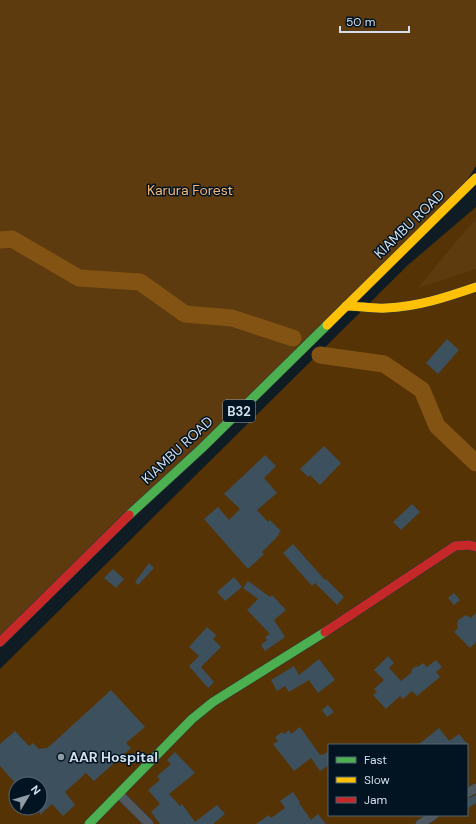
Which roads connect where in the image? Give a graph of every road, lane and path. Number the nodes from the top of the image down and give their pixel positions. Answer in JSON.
{"nodes":[{"id":1,"x":476,"y":178,"type":"edge"},
{"id":2,"x":476,"y":287,"type":"edge"},
{"id":3,"x":346,"y":306,"type":"junction"},
{"id":4,"x":476,"y":548,"type":"edge"},
{"id":5,"x":0,"y":642,"type":"edge"},
{"id":6,"x":119,"y":794,"type":"junction"},
{"id":7,"x":432,"y":816,"type":"edge"},
{"id":8,"x":89,"y":824,"type":"edge"},
{"id":9,"x":149,"y":824,"type":"edge"},
{"id":10,"x":420,"y":824,"type":"edge"}],
"edges":[{"from":1,"to":3,"type":"main road","name":"KIAMBU ROAD","number":"B32"},
{"from":2,"to":3,"type":"main road"},
{"from":3,"to":5,"type":"main road","name":"KIAMBU ROAD","number":"B32"},
{"from":4,"to":6,"type":"main road"},
{"from":6,"to":8,"type":"main road"},
{"from":6,"to":9,"type":"street"},
{"from":7,"to":10,"type":"street"}]}
